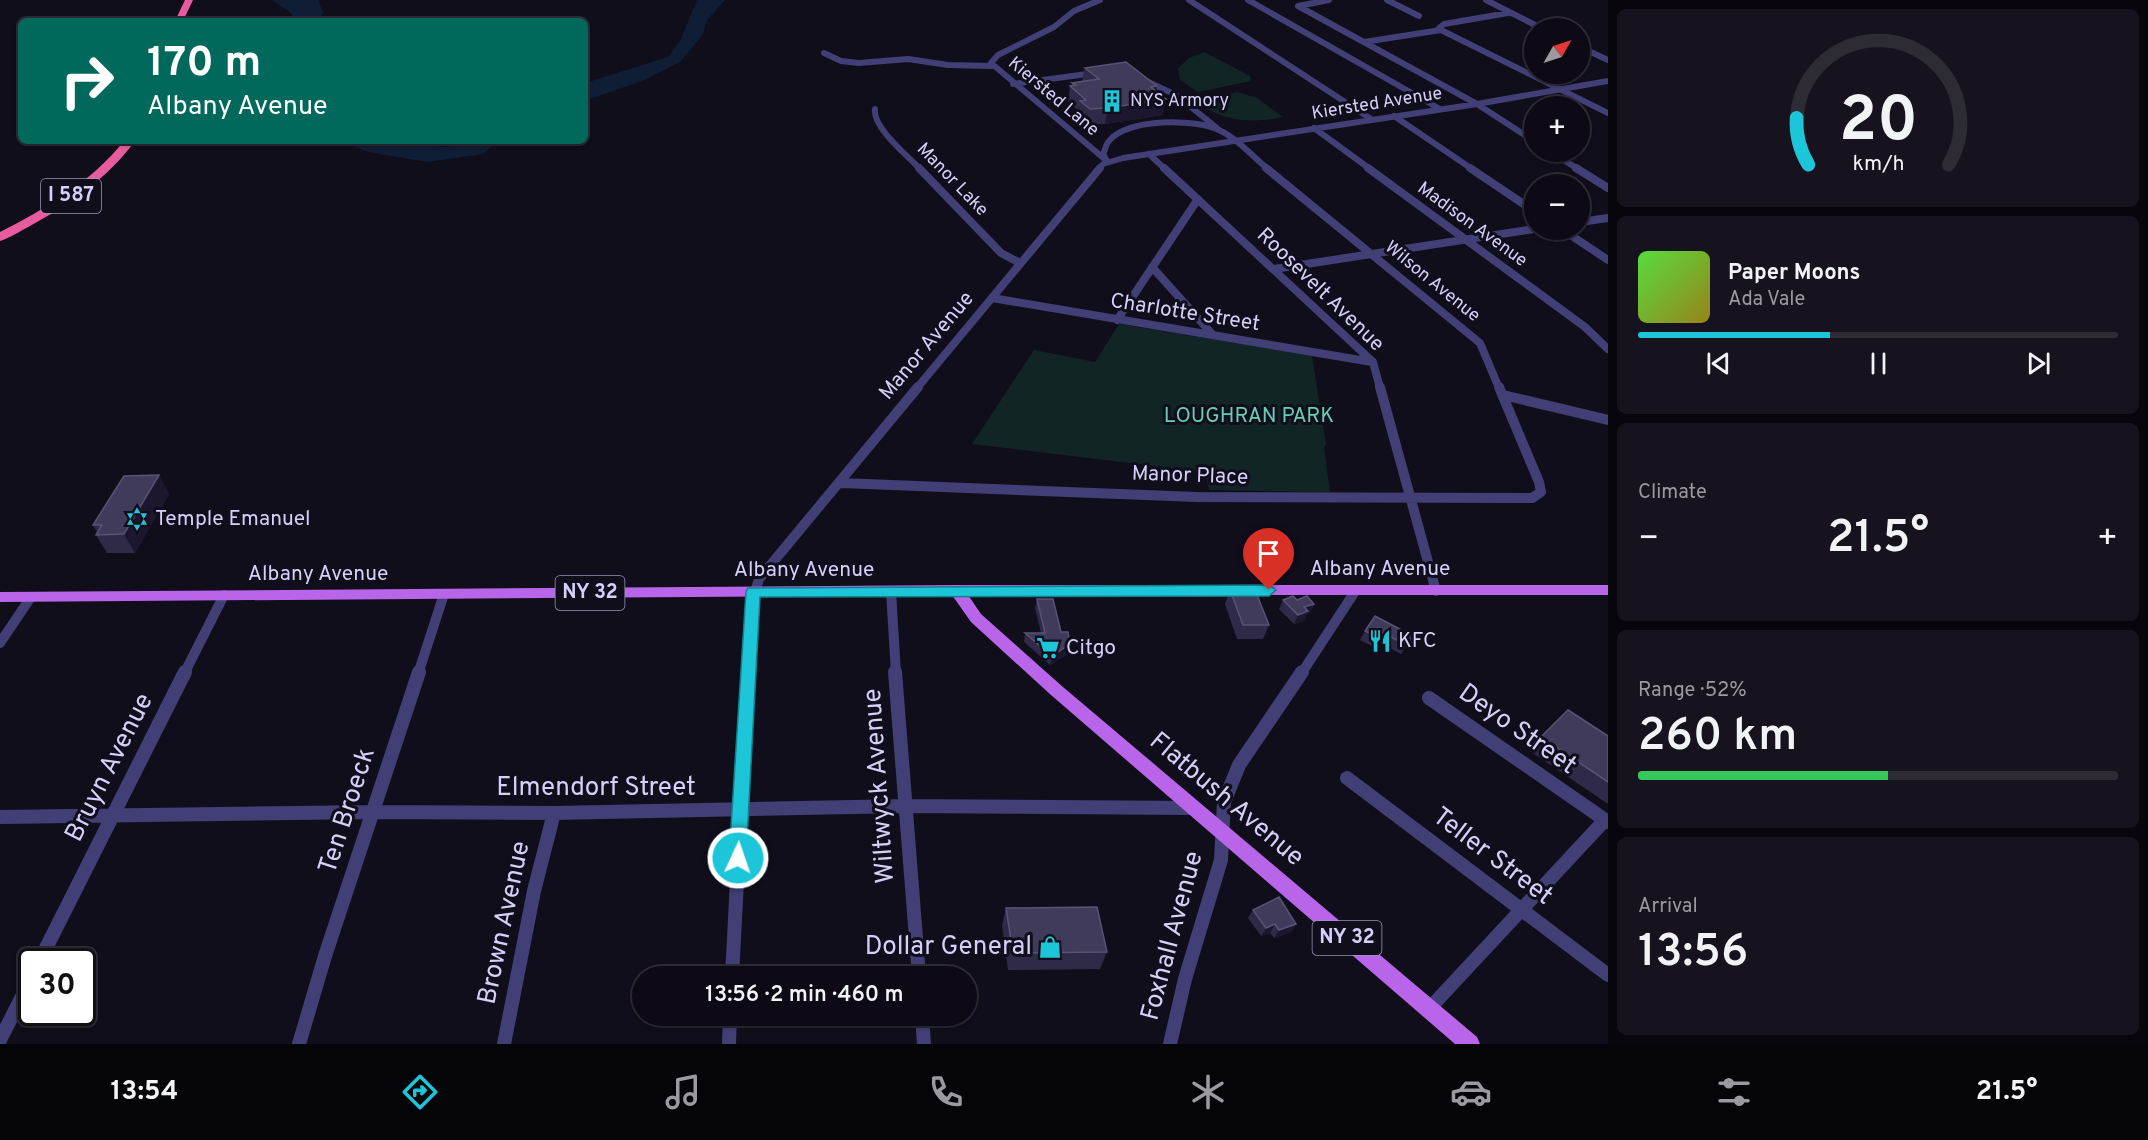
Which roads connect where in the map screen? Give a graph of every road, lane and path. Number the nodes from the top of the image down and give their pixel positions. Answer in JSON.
{"nodes":[{"id":1,"x":189,"y":0,"type":"edge"},
{"id":2,"x":1100,"y":0,"type":"edge"},
{"id":3,"x":1189,"y":0,"type":"edge"},
{"id":4,"x":1248,"y":0,"type":"edge"},
{"id":5,"x":1329,"y":0,"type":"edge"},
{"id":6,"x":1387,"y":0,"type":"edge"},
{"id":7,"x":1486,"y":0,"type":"edge"},
{"id":8,"x":1320,"y":1,"type":"edge"},
{"id":9,"x":1087,"y":2,"type":"edge"},
{"id":10,"x":1508,"y":13,"type":"junction"},
{"id":11,"x":1419,"y":16,"type":"dead end"},
{"id":12,"x":180,"y":18,"type":"edge"},
{"id":13,"x":1524,"y":20,"type":"edge"},
{"id":14,"x":1441,"y":30,"type":"junction"},
{"id":15,"x":1364,"y":42,"type":"junction"},
{"id":16,"x":1590,"y":52,"type":"edge"},
{"id":17,"x":824,"y":53,"type":"dead end"},
{"id":18,"x":1608,"y":60,"type":"edge"},
{"id":19,"x":992,"y":66,"type":"junction"},
{"id":20,"x":1102,"y":72,"type":"edge"},
{"id":21,"x":1141,"y":76,"type":"edge"},
{"id":22,"x":1608,"y":81,"type":"edge"},
{"id":23,"x":1013,"y":84,"type":"junction"},
{"id":24,"x":1563,"y":90,"type":"junction"},
{"id":25,"x":1477,"y":104,"type":"junction"},
{"id":26,"x":875,"y":109,"type":"dead end"},
{"id":27,"x":1440,"y":109,"type":"junction"},
{"id":28,"x":1608,"y":112,"type":"edge"},
{"id":29,"x":1394,"y":116,"type":"junction"},
{"id":30,"x":1371,"y":119,"type":"junction"},
{"id":31,"x":1314,"y":128,"type":"junction"},
{"id":32,"x":1220,"y":130,"type":"junction"},
{"id":33,"x":1524,"y":135,"type":"edge"},
{"id":34,"x":1234,"y":141,"type":"junction"},
{"id":35,"x":114,"y":144,"type":"edge"},
{"id":36,"x":127,"y":144,"type":"edge"},
{"id":37,"x":1149,"y":154,"type":"junction"},
{"id":38,"x":1107,"y":161,"type":"junction"},
{"id":39,"x":1567,"y":162,"type":"edge"},
{"id":40,"x":1608,"y":188,"type":"edge"},
{"id":41,"x":1198,"y":199,"type":"junction"},
{"id":42,"x":1524,"y":204,"type":"edge"},
{"id":43,"x":1608,"y":218,"type":"edge"},
{"id":44,"x":1590,"y":221,"type":"edge"},
{"id":45,"x":0,"y":228,"type":"edge"},
{"id":46,"x":1524,"y":231,"type":"edge"},
{"id":47,"x":0,"y":237,"type":"edge"},
{"id":48,"x":1466,"y":240,"type":"junction"},
{"id":49,"x":1578,"y":240,"type":"edge"},
{"id":50,"x":1372,"y":255,"type":"junction"},
{"id":51,"x":1608,"y":260,"type":"edge"},
{"id":52,"x":1020,"y":263,"type":"junction"},
{"id":53,"x":1152,"y":267,"type":"junction"},
{"id":54,"x":1274,"y":269,"type":"junction"},
{"id":55,"x":992,"y":298,"type":"junction"},
{"id":56,"x":1117,"y":320,"type":"junction"},
{"id":57,"x":1214,"y":335,"type":"junction"},
{"id":58,"x":1608,"y":349,"type":"edge"},
{"id":59,"x":1372,"y":362,"type":"junction"},
{"id":60,"x":1503,"y":395,"type":"junction"},
{"id":61,"x":1608,"y":420,"type":"edge"},
{"id":62,"x":841,"y":483,"type":"junction"},
{"id":63,"x":1538,"y":495,"type":"joint"},
{"id":64,"x":1411,"y":497,"type":"junction"},
{"id":65,"x":956,"y":590,"type":"junction"},
{"id":66,"x":1356,"y":590,"type":"junction"},
{"id":67,"x":1608,"y":590,"type":"edge"},
{"id":68,"x":891,"y":591,"type":"junction"},
{"id":69,"x":1436,"y":591,"type":"junction"},
{"id":70,"x":753,"y":592,"type":"junction"},
{"id":71,"x":444,"y":594,"type":"junction"},
{"id":72,"x":224,"y":595,"type":"junction"},
{"id":73,"x":0,"y":597,"type":"edge"},
{"id":74,"x":31,"y":597,"type":"junction"},
{"id":75,"x":0,"y":643,"type":"edge"},
{"id":76,"x":1429,"y":698,"type":"dead end"},
{"id":77,"x":1347,"y":777,"type":"dead end"},
{"id":78,"x":905,"y":806,"type":"junction"},
{"id":79,"x":1191,"y":808,"type":"junction"},
{"id":80,"x":740,"y":810,"type":"junction"},
{"id":81,"x":374,"y":812,"type":"junction"},
{"id":82,"x":554,"y":813,"type":"junction"},
{"id":83,"x":113,"y":815,"type":"junction"},
{"id":84,"x":0,"y":817,"type":"edge"},
{"id":85,"x":1606,"y":821,"type":"edge"},
{"id":86,"x":1222,"y":833,"type":"junction"},
{"id":87,"x":1521,"y":910,"type":"junction"},
{"id":88,"x":46,"y":948,"type":"edge"},
{"id":89,"x":732,"y":966,"type":"edge"},
{"id":90,"x":918,"y":966,"type":"edge"},
{"id":91,"x":1608,"y":975,"type":"edge"},
{"id":92,"x":18,"y":1005,"type":"edge"},
{"id":93,"x":1429,"y":1009,"type":"junction"},
{"id":94,"x":730,"y":1026,"type":"edge"},
{"id":95,"x":923,"y":1026,"type":"edge"},
{"id":96,"x":0,"y":1040,"type":"edge"},
{"id":97,"x":300,"y":1044,"type":"edge"},
{"id":98,"x":504,"y":1044,"type":"edge"},
{"id":99,"x":729,"y":1044,"type":"edge"},
{"id":100,"x":924,"y":1044,"type":"edge"},
{"id":101,"x":1170,"y":1044,"type":"edge"},
{"id":102,"x":1470,"y":1044,"type":"edge"}],
"edges":[{"from":1,"to":12,"type":"highway"},
{"from":2,"to":9,"type":"street"},
{"from":3,"to":30,"type":"street"},
{"from":4,"to":27,"type":"street"},
{"from":5,"to":8,"type":"street"},
{"from":6,"to":11,"type":"street"},
{"from":7,"to":10,"type":"street"},
{"from":8,"to":15,"type":"street"},
{"from":9,"to":19,"type":"street","name":"Kiersted Lane"},
{"from":10,"to":13,"type":"street"},
{"from":10,"to":14,"type":"street"},
{"from":14,"to":15,"type":"street"},
{"from":14,"to":24,"type":"street"},
{"from":15,"to":25,"type":"street"},
{"from":16,"to":18,"type":"street"},
{"from":17,"to":19,"type":"street"},
{"from":19,"to":23,"type":"street","name":"Kiersted Lane"},
{"from":20,"to":23,"type":"street"},
{"from":21,"to":32,"type":"street","name":"Wilson Avenue"},
{"from":22,"to":24,"type":"street","name":"Kiersted Avenue"},
{"from":23,"to":38,"type":"street","name":"Kiersted Lane"},
{"from":24,"to":25,"type":"street","name":"Kiersted Avenue"},
{"from":24,"to":28,"type":"street"},
{"from":25,"to":27,"type":"street","name":"Kiersted Avenue"},
{"from":25,"to":33,"type":"street"},
{"from":26,"to":52,"type":"street","name":"Manor Lake"},
{"from":27,"to":29,"type":"street","name":"Kiersted Avenue"},
{"from":29,"to":30,"type":"street","name":"Kiersted Avenue"},
{"from":29,"to":42,"type":"street"},
{"from":30,"to":31,"type":"street","name":"Kiersted Avenue"},
{"from":31,"to":34,"type":"street","name":"Kiersted Avenue"},
{"from":31,"to":48,"type":"street","name":"Madison Avenue"},
{"from":32,"to":34,"type":"street","name":"Wilson Avenue"},
{"from":32,"to":38,"type":"street"},
{"from":34,"to":37,"type":"street","name":"Kiersted Avenue"},
{"from":34,"to":50,"type":"street","name":"Wilson Avenue"},
{"from":35,"to":45,"type":"highway","number":"I 587"},
{"from":36,"to":47,"type":"highway","number":"I 587"},
{"from":37,"to":38,"type":"street"},
{"from":37,"to":41,"type":"street","name":"Roosevelt Avenue"},
{"from":38,"to":52,"type":"street","name":"Manor Avenue"},
{"from":39,"to":40,"type":"street"},
{"from":41,"to":53,"type":"street"},
{"from":41,"to":54,"type":"street","name":"Roosevelt Avenue"},
{"from":43,"to":44,"type":"street"},
{"from":46,"to":48,"type":"street"},
{"from":48,"to":50,"type":"street"},
{"from":48,"to":58,"type":"street","name":"Madison Avenue"},
{"from":49,"to":51,"type":"street"},
{"from":50,"to":54,"type":"street"},
{"from":50,"to":60,"type":"street","name":"Wilson Avenue"},
{"from":52,"to":55,"type":"street","name":"Manor Avenue"},
{"from":53,"to":56,"type":"street"},
{"from":53,"to":57,"type":"street"},
{"from":54,"to":59,"type":"street","name":"Roosevelt Avenue"},
{"from":55,"to":56,"type":"street","name":"Charlotte Street"},
{"from":55,"to":62,"type":"street","name":"Manor Avenue"},
{"from":56,"to":57,"type":"street","name":"Charlotte Street"},
{"from":57,"to":59,"type":"street","name":"Charlotte Street"},
{"from":59,"to":64,"type":"street","name":"Roosevelt Avenue"},
{"from":60,"to":61,"type":"street"},
{"from":60,"to":63,"type":"street","name":"Wilson Avenue"},
{"from":62,"to":64,"type":"street","name":"Manor Place"},
{"from":62,"to":70,"type":"street","name":"Manor Avenue"},
{"from":63,"to":64,"type":"street","name":"Manor Place"},
{"from":64,"to":69,"type":"street","name":"Roosevelt Avenue"},
{"from":65,"to":66,"type":"main road","name":"Albany Avenue"},
{"from":65,"to":68,"type":"main road","name":"Albany Avenue","number":"NY 32"},
{"from":65,"to":79,"type":"main road","name":"Flatbush Avenue","number":"NY 32"},
{"from":66,"to":69,"type":"main road","name":"Albany Avenue"},
{"from":66,"to":86,"type":"street","name":"Foxhall Avenue"},
{"from":67,"to":69,"type":"main road","name":"Albany Avenue"},
{"from":68,"to":70,"type":"main road","name":"Albany Avenue","number":"NY 32"},
{"from":68,"to":78,"type":"street","name":"Wiltwyck Avenue"},
{"from":70,"to":71,"type":"main road","name":"Albany Avenue","number":"NY 32"},
{"from":70,"to":80,"type":"street"},
{"from":71,"to":72,"type":"main road","name":"Albany Avenue","number":"NY 32"},
{"from":71,"to":81,"type":"street","name":"Ten Broeck"},
{"from":72,"to":74,"type":"main road","name":"Albany Avenue","number":"NY 32"},
{"from":72,"to":83,"type":"street","name":"Bruyn Avenue"},
{"from":73,"to":74,"type":"main road","name":"Albany Avenue","number":"NY 32"},
{"from":74,"to":75,"type":"street"},
{"from":76,"to":85,"type":"street","name":"Deyo Street"},
{"from":77,"to":87,"type":"street","name":"Teller Street"},
{"from":78,"to":79,"type":"street","name":"Elmendorf Street"},
{"from":78,"to":80,"type":"street","name":"Elmendorf Street"},
{"from":78,"to":90,"type":"street","name":"Wiltwyck Avenue"},
{"from":79,"to":86,"type":"main road","name":"Flatbush Avenue","number":"NY 32"},
{"from":80,"to":82,"type":"street","name":"Elmendorf Street"},
{"from":80,"to":89,"type":"street"},
{"from":81,"to":82,"type":"street","name":"Elmendorf Street"},
{"from":81,"to":83,"type":"street","name":"Elmendorf Street"},
{"from":81,"to":97,"type":"street","name":"Ten Broeck"},
{"from":82,"to":98,"type":"street","name":"Brown Avenue"},
{"from":83,"to":84,"type":"street","name":"Elmendorf Street"},
{"from":83,"to":88,"type":"street","name":"Bruyn Avenue"},
{"from":85,"to":87,"type":"street"},
{"from":86,"to":93,"type":"main road","name":"Flatbush Avenue","number":"NY 32"},
{"from":86,"to":101,"type":"street","name":"Foxhall Avenue"},
{"from":87,"to":91,"type":"street","name":"Teller Street"},
{"from":87,"to":93,"type":"street"},
{"from":92,"to":96,"type":"street"},
{"from":93,"to":102,"type":"main road","name":"Flatbush Avenue","number":"NY 32"},
{"from":94,"to":99,"type":"street"},
{"from":95,"to":100,"type":"street"}]}
